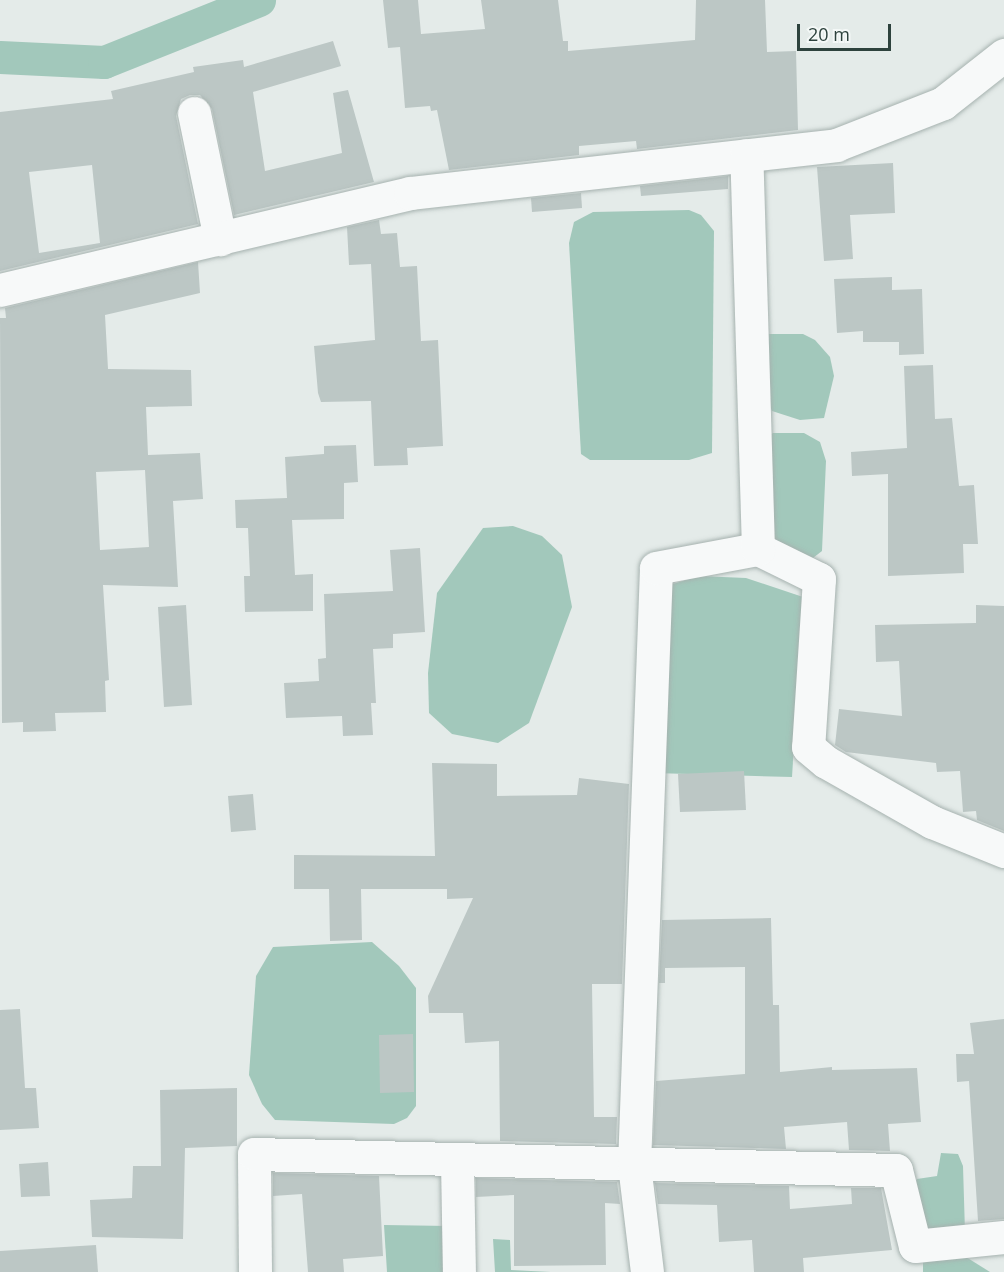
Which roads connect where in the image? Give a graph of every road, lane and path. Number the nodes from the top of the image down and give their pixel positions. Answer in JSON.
{"nodes":[{"id":1,"x":1004,"y":55,"type":"edge"},
{"id":2,"x":194,"y":113,"type":"dead end"},
{"id":3,"x":746,"y":155,"type":"junction"},
{"id":4,"x":220,"y":238,"type":"junction"},
{"id":5,"x":0,"y":290,"type":"edge"},
{"id":6,"x":758,"y":549,"type":"junction"},
{"id":7,"x":1004,"y":851,"type":"edge"},
{"id":8,"x":457,"y":1161,"type":"junction"},
{"id":9,"x":634,"y":1165,"type":"junction"},
{"id":10,"x":1004,"y":1237,"type":"edge"},
{"id":11,"x":911,"y":1259,"type":"edge"},
{"id":12,"x":255,"y":1272,"type":"edge"},
{"id":13,"x":459,"y":1272,"type":"edge"},
{"id":14,"x":647,"y":1272,"type":"edge"}],
"edges":[{"from":1,"to":3,"type":"street"},
{"from":2,"to":4,"type":"street"},
{"from":3,"to":4,"type":"street"},
{"from":3,"to":6,"type":"street"},
{"from":4,"to":5,"type":"street"},
{"from":6,"to":7,"type":"street"},
{"from":6,"to":9,"type":"street"},
{"from":8,"to":9,"type":"street"},
{"from":8,"to":12,"type":"street"},
{"from":8,"to":13,"type":"street"},
{"from":9,"to":11,"type":"street"},
{"from":9,"to":14,"type":"street"},
{"from":10,"to":11,"type":"street"}]}
